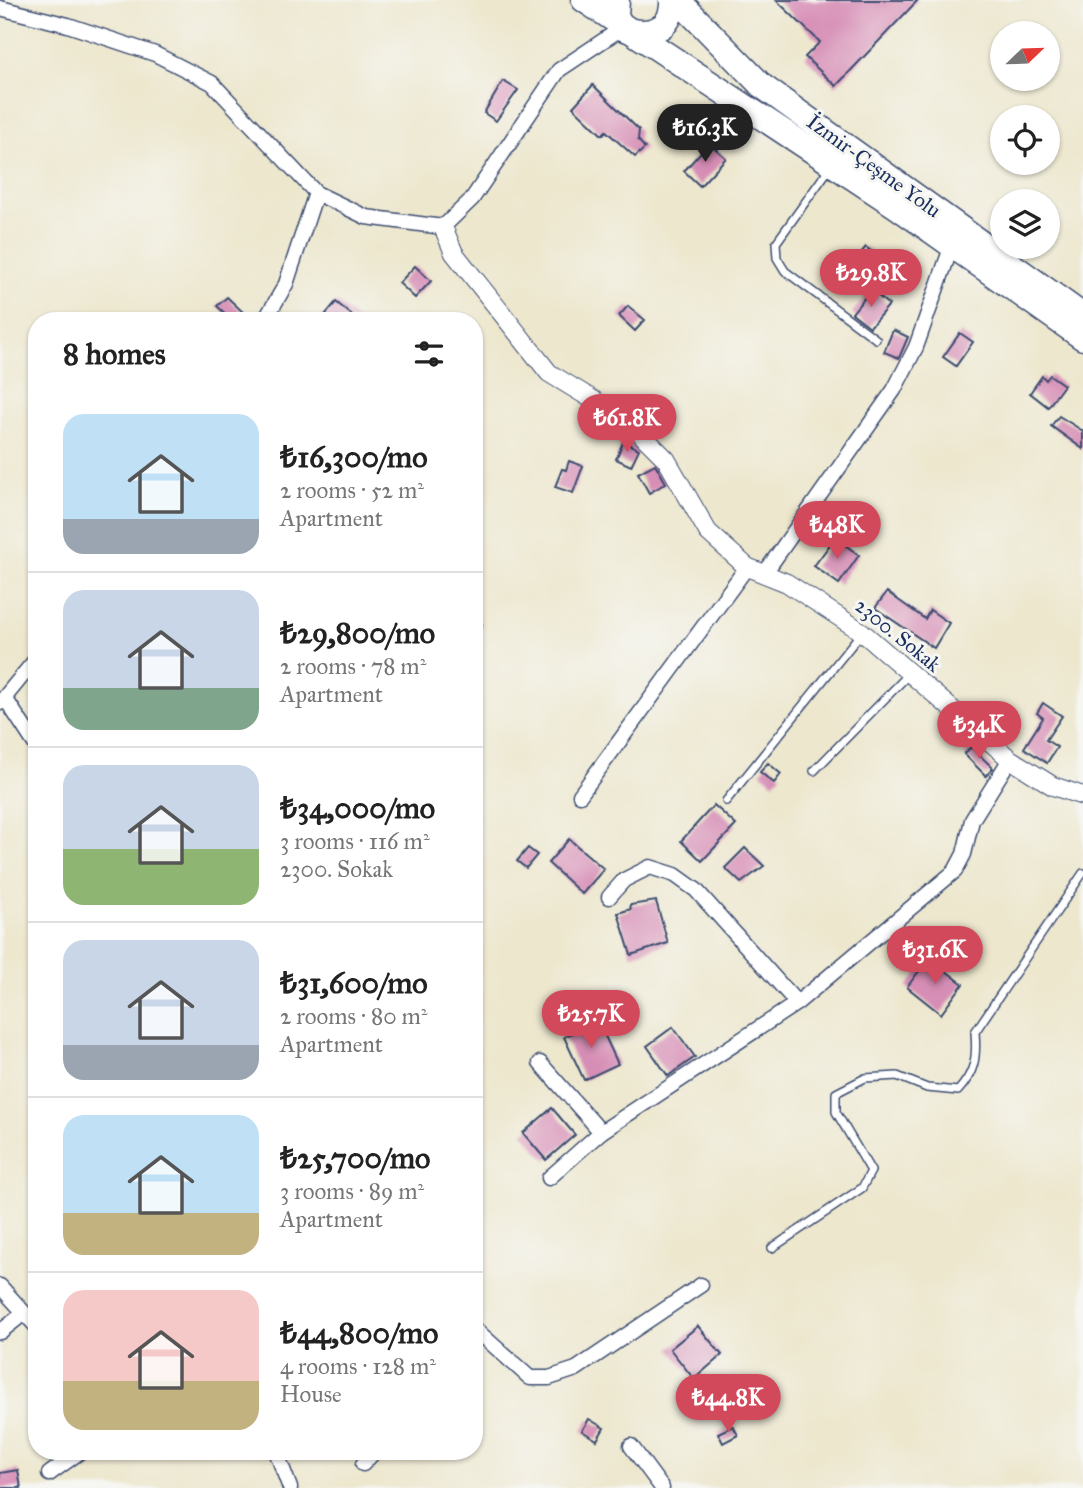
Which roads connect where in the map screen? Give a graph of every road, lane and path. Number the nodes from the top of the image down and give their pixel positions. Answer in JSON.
{"nodes":[{"id":1,"x":584,"y":0,"type":"edge"},
{"id":2,"x":617,"y":0,"type":"edge"},
{"id":3,"x":672,"y":0,"type":"edge"},
{"id":4,"x":678,"y":0,"type":"edge"},
{"id":5,"x":0,"y":8,"type":"edge"},
{"id":6,"x":622,"y":28,"type":"junction"},
{"id":7,"x":832,"y":166,"type":"junction"},
{"id":8,"x":316,"y":193,"type":"junction"},
{"id":9,"x":443,"y":227,"type":"junction"},
{"id":10,"x":952,"y":245,"type":"junction"},
{"id":11,"x":270,"y":312,"type":"edge"},
{"id":12,"x":1083,"y":316,"type":"edge"},
{"id":13,"x":1083,"y":338,"type":"edge"},
{"id":14,"x":876,"y":339,"type":"dead end"},
{"id":15,"x":747,"y":567,"type":"junction"},
{"id":16,"x":764,"y":574,"type":"junction"},
{"id":17,"x":862,"y":632,"type":"junction"},
{"id":18,"x":28,"y":669,"type":"edge"},
{"id":19,"x":909,"y":673,"type":"junction"},
{"id":20,"x":2,"y":700,"type":"edge"},
{"id":21,"x":28,"y":735,"type":"edge"},
{"id":22,"x":1010,"y":759,"type":"junction"},
{"id":23,"x":814,"y":771,"type":"dead end"},
{"id":24,"x":580,"y":795,"type":"dead end"},
{"id":25,"x":1083,"y":796,"type":"edge"},
{"id":26,"x":726,"y":801,"type":"dead end"},
{"id":27,"x":1083,"y":873,"type":"edge"},
{"id":28,"x":608,"y":897,"type":"dead end"},
{"id":29,"x":797,"y":1003,"type":"junction"},
{"id":30,"x":540,"y":1063,"type":"dead end"},
{"id":31,"x":601,"y":1132,"type":"junction"},
{"id":32,"x":549,"y":1178,"type":"dead end"},
{"id":33,"x":772,"y":1248,"type":"dead end"},
{"id":34,"x":701,"y":1285,"type":"dead end"},
{"id":35,"x":0,"y":1286,"type":"edge"},
{"id":36,"x":23,"y":1314,"type":"junction"},
{"id":37,"x":28,"y":1319,"type":"edge"},
{"id":38,"x":0,"y":1332,"type":"edge"},
{"id":39,"x":483,"y":1340,"type":"edge"},
{"id":40,"x":631,"y":1446,"type":"dead end"},
{"id":41,"x":68,"y":1460,"type":"edge"},
{"id":42,"x":279,"y":1460,"type":"edge"},
{"id":43,"x":367,"y":1460,"type":"edge"},
{"id":44,"x":363,"y":1464,"type":"dead end"},
{"id":45,"x":49,"y":1474,"type":"dead end"},
{"id":46,"x":290,"y":1488,"type":"edge"},
{"id":47,"x":662,"y":1488,"type":"edge"}],
"edges":[{"from":1,"to":6,"type":"highway","name":"İzmir-Çeşme Yolu"},
{"from":2,"to":6,"type":"highway"},
{"from":3,"to":6,"type":"highway"},
{"from":4,"to":12,"type":"highway","name":"İzmir-Çeşme Yolu"},
{"from":5,"to":8,"type":"street"},
{"from":6,"to":7,"type":"highway","name":"İzmir-Çeşme Yolu"},
{"from":6,"to":9,"type":"street"},
{"from":7,"to":10,"type":"highway","name":"İzmir-Çeşme Yolu"},
{"from":7,"to":14,"type":"lane"},
{"from":8,"to":9,"type":"street"},
{"from":8,"to":11,"type":"street"},
{"from":9,"to":15,"type":"street","name":"2300. Sokak"},
{"from":10,"to":13,"type":"highway","name":"İzmir-Çeşme Yolu"},
{"from":10,"to":16,"type":"street"},
{"from":15,"to":16,"type":"street","name":"2300. Sokak"},
{"from":15,"to":24,"type":"street"},
{"from":16,"to":17,"type":"street","name":"2300. Sokak"},
{"from":17,"to":19,"type":"street","name":"2300. Sokak"},
{"from":17,"to":26,"type":"lane"},
{"from":18,"to":20,"type":"street"},
{"from":19,"to":22,"type":"street","name":"2300. Sokak"},
{"from":19,"to":23,"type":"lane"},
{"from":20,"to":21,"type":"street"},
{"from":22,"to":25,"type":"street","name":"2300. Sokak"},
{"from":22,"to":29,"type":"street"},
{"from":27,"to":33,"type":"lane"},
{"from":28,"to":29,"type":"street"},
{"from":29,"to":31,"type":"street"},
{"from":30,"to":31,"type":"street"},
{"from":31,"to":32,"type":"street"},
{"from":34,"to":39,"type":"street"},
{"from":35,"to":36,"type":"street"},
{"from":36,"to":37,"type":"street"},
{"from":36,"to":38,"type":"street"},
{"from":40,"to":47,"type":"street"},
{"from":41,"to":45,"type":"street"},
{"from":42,"to":46,"type":"street"},
{"from":43,"to":44,"type":"street"}]}
